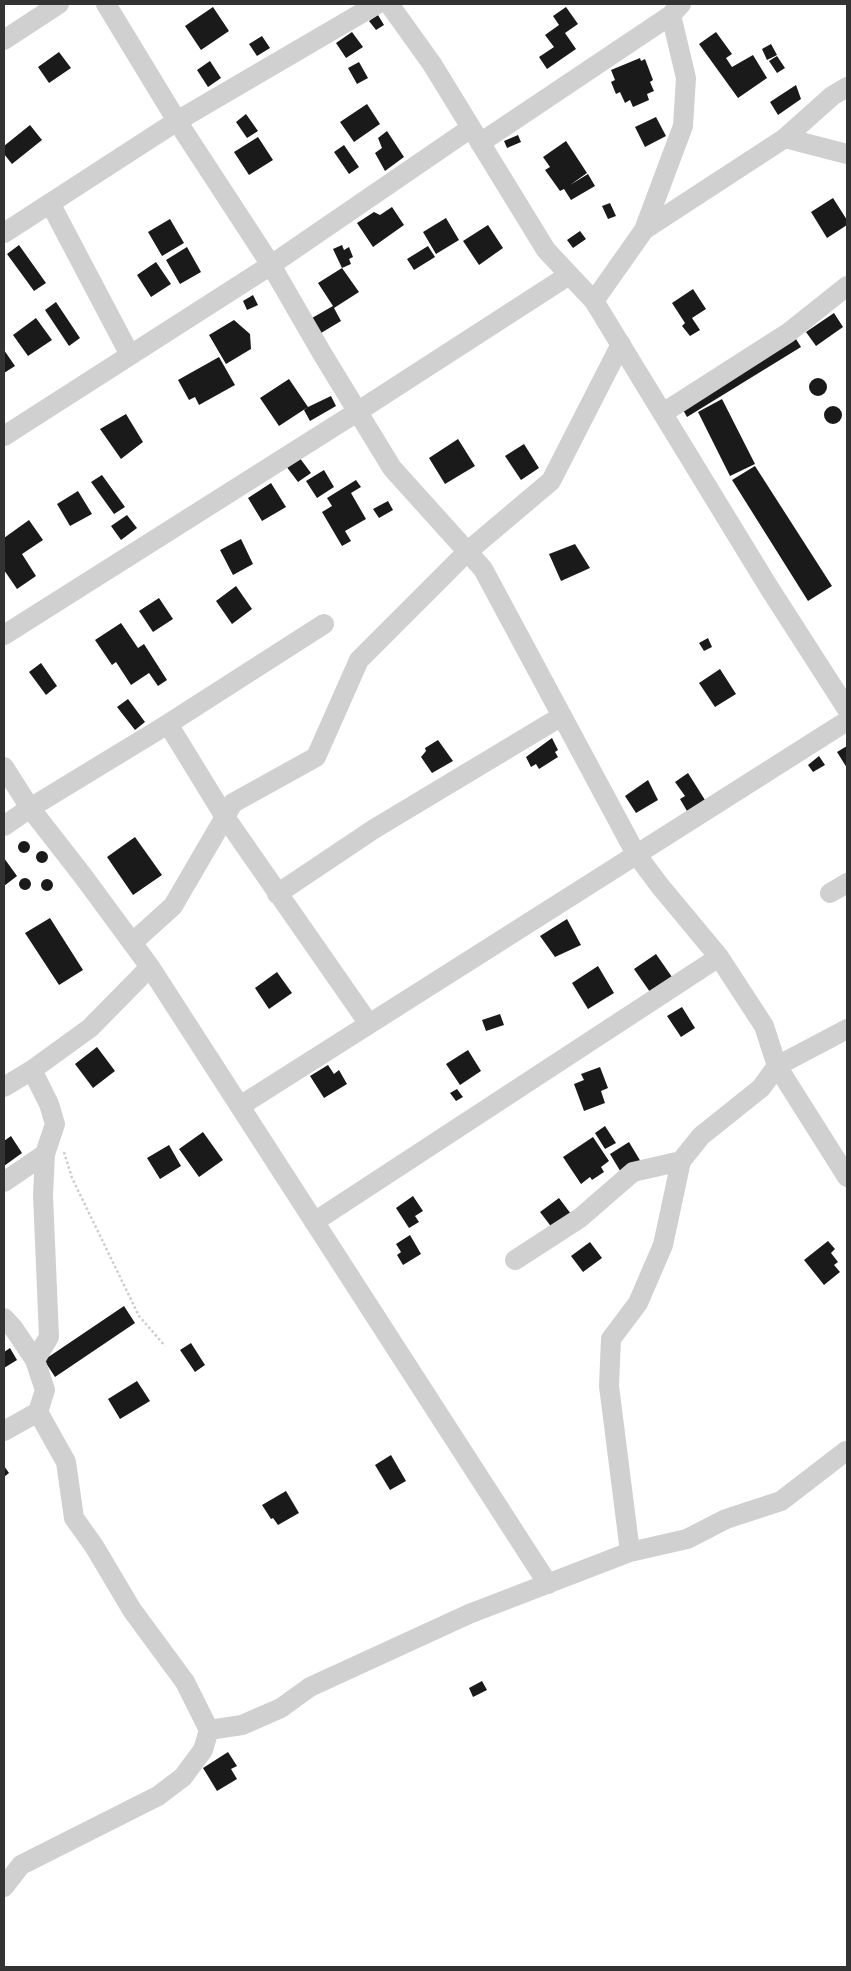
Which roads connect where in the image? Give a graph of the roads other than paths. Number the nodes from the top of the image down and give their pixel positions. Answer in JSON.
{"nodes":[{"id":1,"x":59,"y":4,"type":"edge"},
{"id":2,"x":106,"y":4,"type":"edge"},
{"id":3,"x":377,"y":4,"type":"edge"},
{"id":4,"x":389,"y":4,"type":"edge"},
{"id":5,"x":676,"y":9,"type":"edge"},
{"id":6,"x":4,"y":40,"type":"edge"},
{"id":7,"x":847,"y":87,"type":"edge"},
{"id":8,"x":177,"y":121,"type":"junction"},
{"id":9,"x":475,"y":135,"type":"junction"},
{"id":10,"x":785,"y":138,"type":"junction"},
{"id":11,"x":847,"y":154,"type":"edge"},
{"id":12,"x":50,"y":203,"type":"junction"},
{"id":13,"x":644,"y":230,"type":"junction"},
{"id":14,"x":4,"y":233,"type":"edge"},
{"id":15,"x":271,"y":265,"type":"junction"},
{"id":16,"x":569,"y":275,"type":"junction"},
{"id":17,"x":847,"y":286,"type":"edge"},
{"id":18,"x":594,"y":301,"type":"junction"},
{"id":19,"x":621,"y":344,"type":"junction"},
{"id":20,"x":130,"y":355,"type":"junction"},
{"id":21,"x":357,"y":412,"type":"junction"},
{"id":22,"x":664,"y":413,"type":"junction"},
{"id":23,"x":4,"y":436,"type":"edge"},
{"id":24,"x":467,"y":552,"type":"junction"},
{"id":25,"x":324,"y":624,"type":"dead end"},
{"id":26,"x":4,"y":635,"type":"edge"},
{"id":27,"x":847,"y":709,"type":"edge"},
{"id":28,"x":562,"y":716,"type":"junction"},
{"id":29,"x":847,"y":721,"type":"edge"},
{"id":30,"x":168,"y":724,"type":"junction"},
{"id":31,"x":4,"y":767,"type":"edge"},
{"id":32,"x":30,"y":808,"type":"junction"},
{"id":33,"x":225,"y":817,"type":"junction"},
{"id":34,"x":4,"y":826,"type":"edge"},
{"id":35,"x":636,"y":854,"type":"junction"},
{"id":36,"x":277,"y":894,"type":"junction"},
{"id":37,"x":132,"y":943,"type":"junction"},
{"id":38,"x":719,"y":957,"type":"junction"},
{"id":39,"x":150,"y":967,"type":"junction"},
{"id":40,"x":368,"y":1024,"type":"junction"},
{"id":41,"x":847,"y":1029,"type":"edge"},
{"id":42,"x":777,"y":1066,"type":"junction"},
{"id":43,"x":32,"y":1070,"type":"junction"},
{"id":44,"x":4,"y":1087,"type":"edge"},
{"id":45,"x":240,"y":1106,"type":"junction"},
{"id":46,"x":54,"y":1153,"type":"junction"},
{"id":47,"x":681,"y":1161,"type":"junction"},
{"id":48,"x":847,"y":1177,"type":"edge"},
{"id":49,"x":4,"y":1182,"type":"edge"},
{"id":50,"x":314,"y":1222,"type":"junction"},
{"id":51,"x":515,"y":1260,"type":"dead end"},
{"id":52,"x":4,"y":1318,"type":"edge"},
{"id":53,"x":36,"y":1360,"type":"junction"},
{"id":54,"x":38,"y":1412,"type":"junction"},
{"id":55,"x":4,"y":1431,"type":"edge"},
{"id":56,"x":846,"y":1451,"type":"dead end"},
{"id":57,"x":630,"y":1552,"type":"junction"},
{"id":58,"x":548,"y":1584,"type":"junction"},
{"id":59,"x":209,"y":1730,"type":"junction"},
{"id":60,"x":4,"y":1887,"type":"edge"}],
"edges":[{"from":1,"to":6,"type":"street"},
{"from":2,"to":8,"type":"street"},
{"from":3,"to":8,"type":"street"},
{"from":4,"to":9,"type":"street"},
{"from":5,"to":9,"type":"street"},
{"from":5,"to":13,"type":"street"},
{"from":7,"to":10,"type":"street"},
{"from":8,"to":12,"type":"street"},
{"from":8,"to":15,"type":"street"},
{"from":9,"to":15,"type":"street"},
{"from":9,"to":16,"type":"street"},
{"from":10,"to":11,"type":"street"},
{"from":10,"to":13,"type":"street"},
{"from":12,"to":14,"type":"street"},
{"from":12,"to":20,"type":"street"},
{"from":13,"to":18,"type":"street"},
{"from":15,"to":20,"type":"street"},
{"from":15,"to":21,"type":"street"},
{"from":16,"to":18,"type":"street"},
{"from":16,"to":21,"type":"street"},
{"from":17,"to":22,"type":"street"},
{"from":18,"to":19,"type":"street"},
{"from":19,"to":22,"type":"street"},
{"from":19,"to":24,"type":"street"},
{"from":20,"to":23,"type":"street"},
{"from":21,"to":24,"type":"street"},
{"from":21,"to":26,"type":"street"},
{"from":22,"to":27,"type":"street"},
{"from":24,"to":28,"type":"street"},
{"from":24,"to":33,"type":"street"},
{"from":25,"to":30,"type":"street"},
{"from":28,"to":35,"type":"street"},
{"from":28,"to":36,"type":"street"},
{"from":29,"to":35,"type":"street"},
{"from":30,"to":32,"type":"street"},
{"from":30,"to":33,"type":"street"},
{"from":31,"to":32,"type":"street"},
{"from":32,"to":34,"type":"street"},
{"from":32,"to":37,"type":"street"},
{"from":33,"to":36,"type":"street"},
{"from":33,"to":37,"type":"street"},
{"from":35,"to":38,"type":"street"},
{"from":35,"to":40,"type":"street"},
{"from":36,"to":40,"type":"street"},
{"from":37,"to":39,"type":"street"},
{"from":38,"to":42,"type":"street"},
{"from":38,"to":50,"type":"street"},
{"from":39,"to":43,"type":"street"},
{"from":39,"to":45,"type":"street"},
{"from":40,"to":45,"type":"street"},
{"from":41,"to":42,"type":"street"},
{"from":42,"to":47,"type":"street"},
{"from":42,"to":48,"type":"street"},
{"from":43,"to":44,"type":"street"},
{"from":43,"to":46,"type":"street"},
{"from":45,"to":50,"type":"street"},
{"from":46,"to":49,"type":"street"},
{"from":46,"to":53,"type":"street"},
{"from":47,"to":51,"type":"street"},
{"from":47,"to":57,"type":"street"},
{"from":50,"to":58,"type":"street"},
{"from":52,"to":53,"type":"street"},
{"from":53,"to":54,"type":"street"},
{"from":54,"to":55,"type":"street"},
{"from":54,"to":59,"type":"street"},
{"from":56,"to":57,"type":"street"},
{"from":57,"to":58,"type":"street"},
{"from":58,"to":59,"type":"street"},
{"from":59,"to":60,"type":"street"}]}
